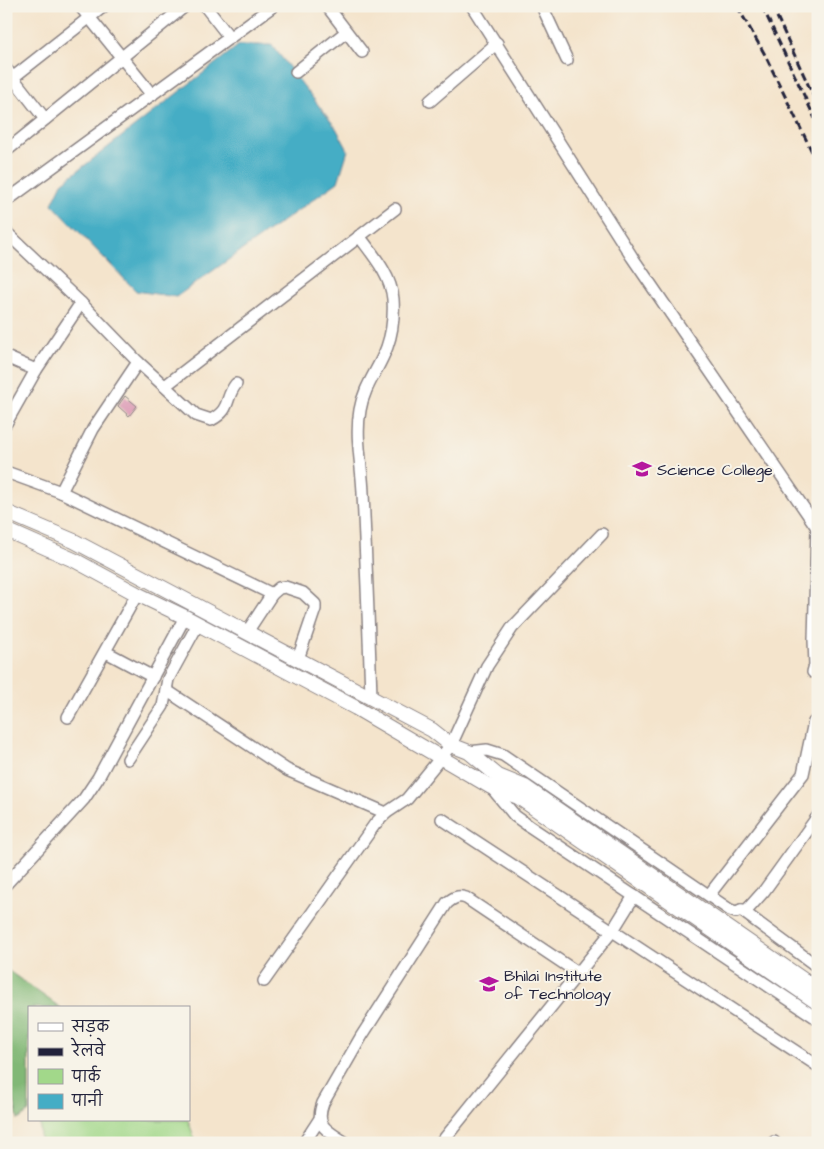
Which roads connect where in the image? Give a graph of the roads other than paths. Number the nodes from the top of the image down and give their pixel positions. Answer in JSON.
{"nodes":[{"id":1,"x":80,"y":6,"type":"edge"},
{"id":2,"x":104,"y":6,"type":"edge"},
{"id":3,"x":185,"y":6,"type":"edge"},
{"id":4,"x":205,"y":6,"type":"edge"},
{"id":5,"x":273,"y":6,"type":"edge"},
{"id":6,"x":327,"y":6,"type":"edge"},
{"id":7,"x":472,"y":6,"type":"edge"},
{"id":8,"x":542,"y":6,"type":"edge"},
{"id":9,"x":90,"y":17,"type":"junction"},
{"id":10,"x":346,"y":32,"type":"junction"},
{"id":11,"x":230,"y":38,"type":"junction"},
{"id":12,"x":497,"y":43,"type":"junction"},
{"id":13,"x":362,"y":52,"type":"dead end"},
{"id":14,"x":122,"y":57,"type":"junction"},
{"id":15,"x":567,"y":60,"type":"dead end"},
{"id":16,"x":296,"y":72,"type":"dead end"},
{"id":17,"x":8,"y":76,"type":"edge"},
{"id":18,"x":152,"y":95,"type":"junction"},
{"id":19,"x":430,"y":101,"type":"dead end"},
{"id":20,"x":45,"y":119,"type":"junction"},
{"id":21,"x":6,"y":151,"type":"edge"},
{"id":22,"x":6,"y":201,"type":"edge"},
{"id":23,"x":395,"y":209,"type":"dead end"},
{"id":24,"x":6,"y":232,"type":"edge"},
{"id":25,"x":360,"y":236,"type":"junction"},
{"id":26,"x":81,"y":303,"type":"junction"},
{"id":27,"x":6,"y":357,"type":"edge"},
{"id":28,"x":138,"y":362,"type":"junction"},
{"id":29,"x":36,"y":370,"type":"junction"},
{"id":30,"x":236,"y":384,"type":"dead end"},
{"id":31,"x":165,"y":386,"type":"junction"},
{"id":32,"x":6,"y":423,"type":"edge"},
{"id":33,"x":6,"y":472,"type":"edge"},
{"id":34,"x":61,"y":492,"type":"junction"},
{"id":35,"x":6,"y":512,"type":"edge"},
{"id":36,"x":818,"y":528,"type":"edge"},
{"id":37,"x":6,"y":530,"type":"edge"},
{"id":38,"x":602,"y":534,"type":"dead end"},
{"id":39,"x":137,"y":594,"type":"junction"},
{"id":40,"x":272,"y":594,"type":"junction"},
{"id":41,"x":185,"y":617,"type":"junction"},
{"id":42,"x":198,"y":624,"type":"junction"},
{"id":43,"x":247,"y":632,"type":"junction"},
{"id":44,"x":106,"y":652,"type":"junction"},
{"id":45,"x":298,"y":659,"type":"junction"},
{"id":46,"x":813,"y":672,"type":"dead end"},
{"id":47,"x":153,"y":677,"type":"junction"},
{"id":48,"x":166,"y":690,"type":"junction"},
{"id":49,"x":371,"y":697,"type":"junction"},
{"id":50,"x":68,"y":717,"type":"dead end"},
{"id":51,"x":814,"y":722,"type":"dead end"},
{"id":52,"x":451,"y":744,"type":"junction"},
{"id":53,"x":468,"y":752,"type":"junction"},
{"id":54,"x":442,"y":757,"type":"junction"},
{"id":55,"x":128,"y":759,"type":"dead end"},
{"id":56,"x":491,"y":788,"type":"junction"},
{"id":57,"x":521,"y":792,"type":"junction"},
{"id":58,"x":386,"y":813,"type":"junction"},
{"id":59,"x":818,"y":816,"type":"edge"},
{"id":60,"x":442,"y":818,"type":"dead end"},
{"id":61,"x":6,"y":884,"type":"edge"},
{"id":62,"x":709,"y":895,"type":"junction"},
{"id":63,"x":634,"y":896,"type":"junction"},
{"id":64,"x":741,"y":910,"type":"junction"},
{"id":65,"x":612,"y":930,"type":"junction"},
{"id":66,"x":818,"y":967,"type":"edge"},
{"id":67,"x":578,"y":973,"type":"junction"},
{"id":68,"x":264,"y":981,"type":"dead end"},
{"id":69,"x":818,"y":990,"type":"edge"},
{"id":70,"x":818,"y":1003,"type":"edge"},
{"id":71,"x":818,"y":1019,"type":"edge"},
{"id":72,"x":818,"y":1066,"type":"edge"},
{"id":73,"x":319,"y":1120,"type":"junction"},
{"id":74,"x":304,"y":1143,"type":"edge"},
{"id":75,"x":346,"y":1143,"type":"edge"},
{"id":76,"x":441,"y":1143,"type":"edge"}],
"edges":[{"from":1,"to":9,"type":"street"},
{"from":2,"to":9,"type":"street"},
{"from":3,"to":14,"type":"street"},
{"from":4,"to":11,"type":"street"},
{"from":5,"to":11,"type":"street"},
{"from":6,"to":10,"type":"street"},
{"from":7,"to":12,"type":"street"},
{"from":8,"to":15,"type":"street"},
{"from":9,"to":14,"type":"street"},
{"from":9,"to":17,"type":"street"},
{"from":10,"to":13,"type":"street"},
{"from":10,"to":16,"type":"street"},
{"from":11,"to":18,"type":"street"},
{"from":12,"to":19,"type":"street"},
{"from":12,"to":36,"type":"street"},
{"from":14,"to":18,"type":"street"},
{"from":14,"to":20,"type":"street"},
{"from":17,"to":20,"type":"street"},
{"from":18,"to":22,"type":"street"},
{"from":20,"to":21,"type":"street"},
{"from":23,"to":25,"type":"street"},
{"from":24,"to":26,"type":"street"},
{"from":25,"to":31,"type":"street"},
{"from":25,"to":49,"type":"street"},
{"from":26,"to":28,"type":"street"},
{"from":26,"to":29,"type":"street"},
{"from":27,"to":29,"type":"street"},
{"from":28,"to":31,"type":"street"},
{"from":28,"to":34,"type":"street"},
{"from":29,"to":32,"type":"street"},
{"from":30,"to":31,"type":"street"},
{"from":33,"to":34,"type":"street"},
{"from":34,"to":40,"type":"street"},
{"from":35,"to":43,"type":"main road"},
{"from":36,"to":46,"type":"street"},
{"from":37,"to":39,"type":"main road"},
{"from":38,"to":52,"type":"street"},
{"from":39,"to":41,"type":"main road"},
{"from":39,"to":44,"type":"street"},
{"from":40,"to":43,"type":"street"},
{"from":40,"to":45,"type":"street"},
{"from":41,"to":42,"type":"main road"},
{"from":41,"to":47,"type":"street"},
{"from":42,"to":48,"type":"street"},
{"from":42,"to":54,"type":"main road"},
{"from":43,"to":45,"type":"main road"},
{"from":44,"to":47,"type":"street"},
{"from":44,"to":50,"type":"street"},
{"from":45,"to":49,"type":"main road"},
{"from":47,"to":61,"type":"street"},
{"from":48,"to":55,"type":"street"},
{"from":48,"to":58,"type":"street"},
{"from":49,"to":52,"type":"main road"},
{"from":51,"to":62,"type":"street"},
{"from":52,"to":53,"type":"main road"},
{"from":52,"to":54,"type":"street"},
{"from":53,"to":57,"type":"main road"},
{"from":53,"to":62,"type":"street"},
{"from":54,"to":56,"type":"main road"},
{"from":54,"to":58,"type":"street"},
{"from":56,"to":57,"type":"main road"},
{"from":56,"to":63,"type":"street"},
{"from":57,"to":69,"type":"main road"},
{"from":57,"to":70,"type":"main road"},
{"from":58,"to":68,"type":"street"},
{"from":59,"to":64,"type":"street"},
{"from":60,"to":65,"type":"street"},
{"from":62,"to":64,"type":"street"},
{"from":63,"to":65,"type":"street"},
{"from":63,"to":71,"type":"street"},
{"from":64,"to":66,"type":"street"},
{"from":65,"to":67,"type":"street"},
{"from":65,"to":72,"type":"street"},
{"from":67,"to":73,"type":"street"},
{"from":67,"to":76,"type":"street"},
{"from":73,"to":74,"type":"street"},
{"from":73,"to":75,"type":"street"}]}
